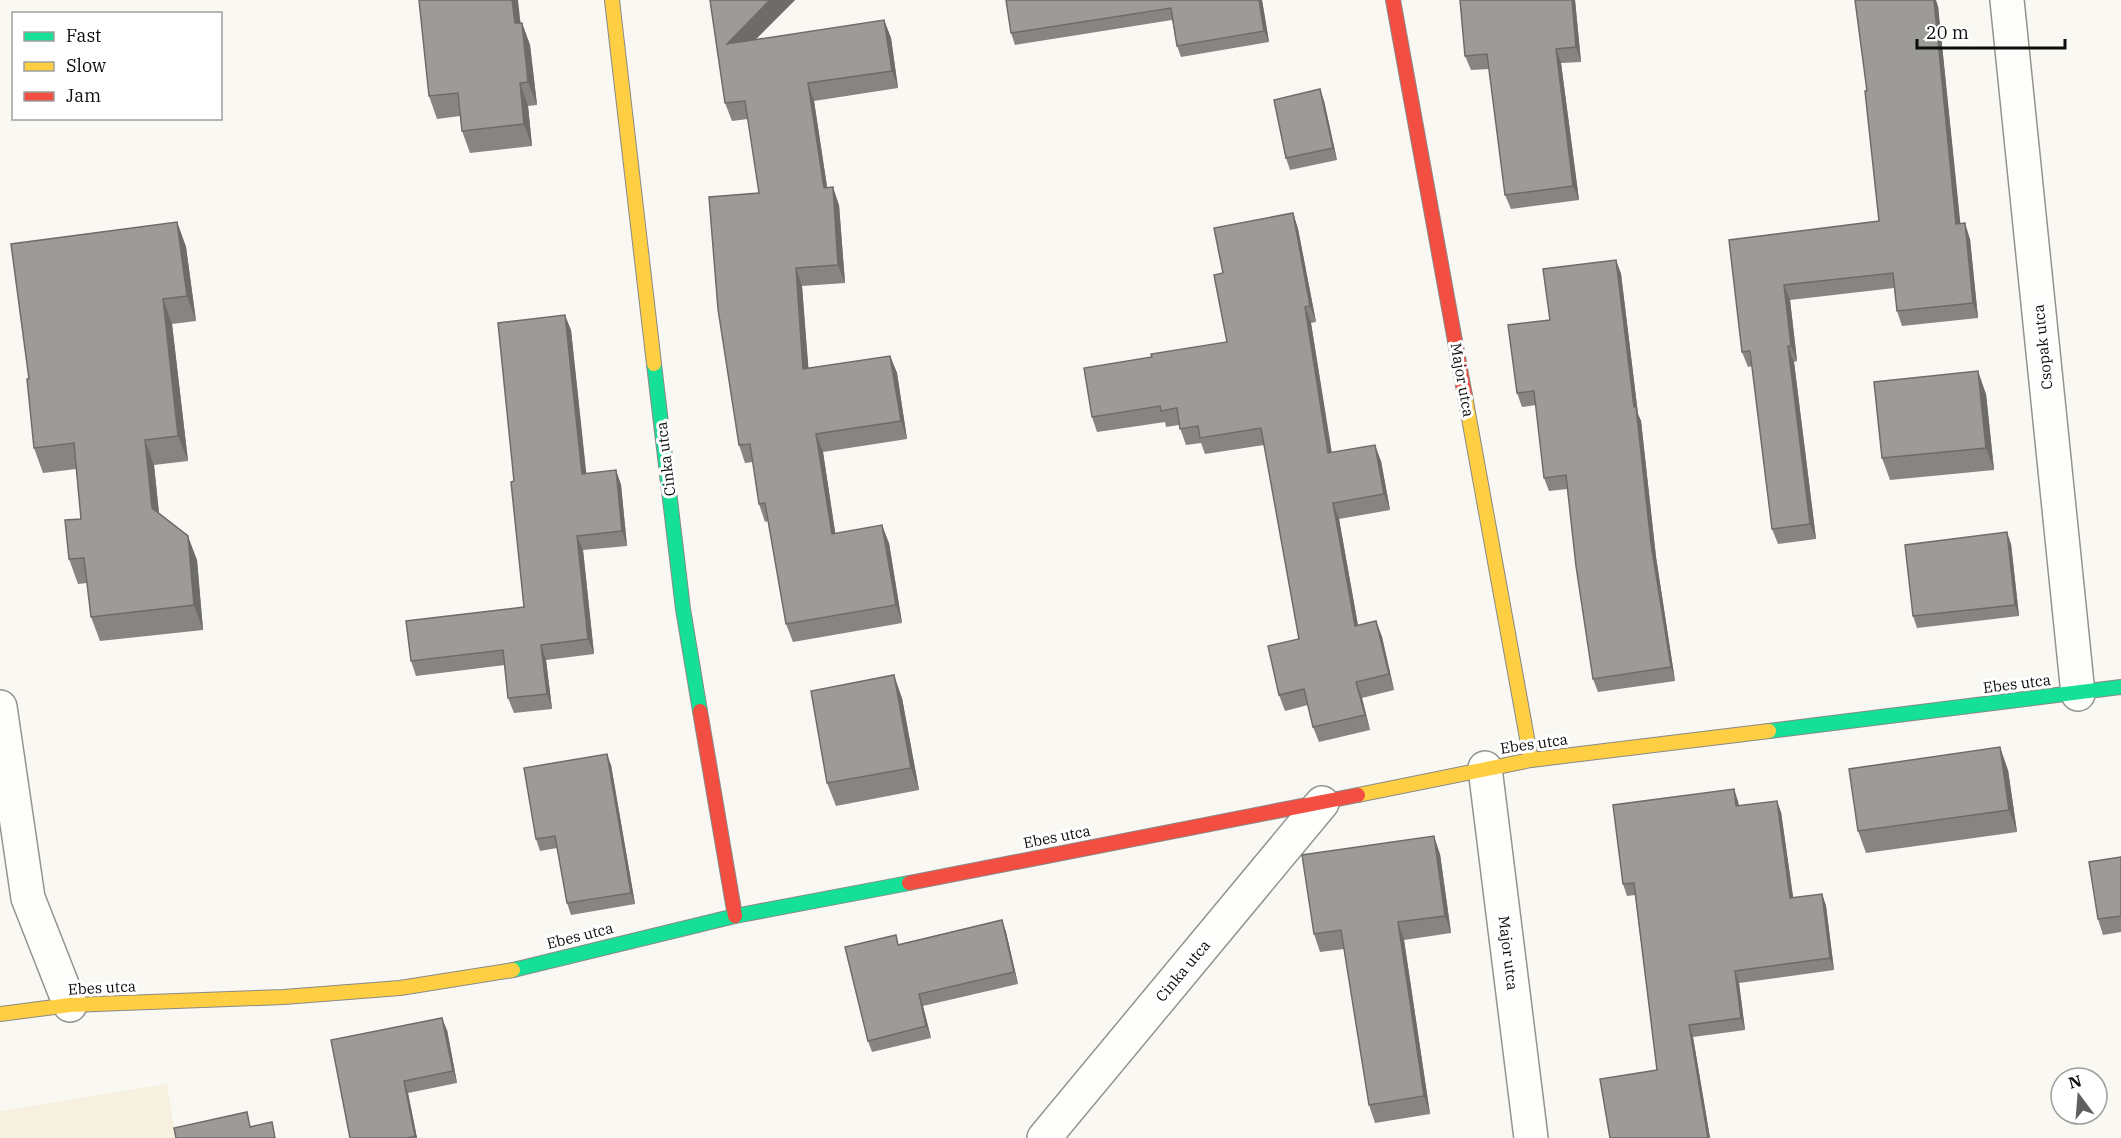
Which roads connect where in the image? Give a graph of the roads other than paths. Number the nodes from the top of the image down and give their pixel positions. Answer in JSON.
{"nodes":[{"id":1,"x":612,"y":0,"type":"edge"},
{"id":2,"x":1393,"y":0,"type":"edge"},
{"id":3,"x":2007,"y":0,"type":"edge"},
{"id":4,"x":2121,"y":687,"type":"edge"},
{"id":5,"x":2078,"y":694,"type":"junction"},
{"id":6,"x":0,"y":706,"type":"edge"},
{"id":7,"x":1531,"y":760,"type":"junction"},
{"id":8,"x":1485,"y":768,"type":"junction"},
{"id":9,"x":1322,"y":803,"type":"junction"},
{"id":10,"x":735,"y":916,"type":"junction"},
{"id":11,"x":70,"y":1005,"type":"junction"},
{"id":12,"x":0,"y":1014,"type":"edge"},
{"id":13,"x":1044,"y":1138,"type":"edge"},
{"id":14,"x":1531,"y":1138,"type":"edge"}],
"edges":[{"from":1,"to":10,"type":"street","name":"Cinka utca"},
{"from":2,"to":7,"type":"street","name":"Major utca"},
{"from":3,"to":5,"type":"street","name":"Csopak utca"},
{"from":4,"to":5,"type":"street","name":"Ebes utca"},
{"from":5,"to":7,"type":"street","name":"Ebes utca"},
{"from":6,"to":11,"type":"street"},
{"from":7,"to":8,"type":"street","name":"Ebes utca"},
{"from":8,"to":9,"type":"street","name":"Ebes utca"},
{"from":8,"to":14,"type":"street","name":"Major utca"},
{"from":9,"to":10,"type":"street","name":"Ebes utca"},
{"from":9,"to":13,"type":"street","name":"Cinka utca"},
{"from":10,"to":11,"type":"street","name":"Ebes utca"},
{"from":11,"to":12,"type":"street","name":"Ebes utca"}]}
